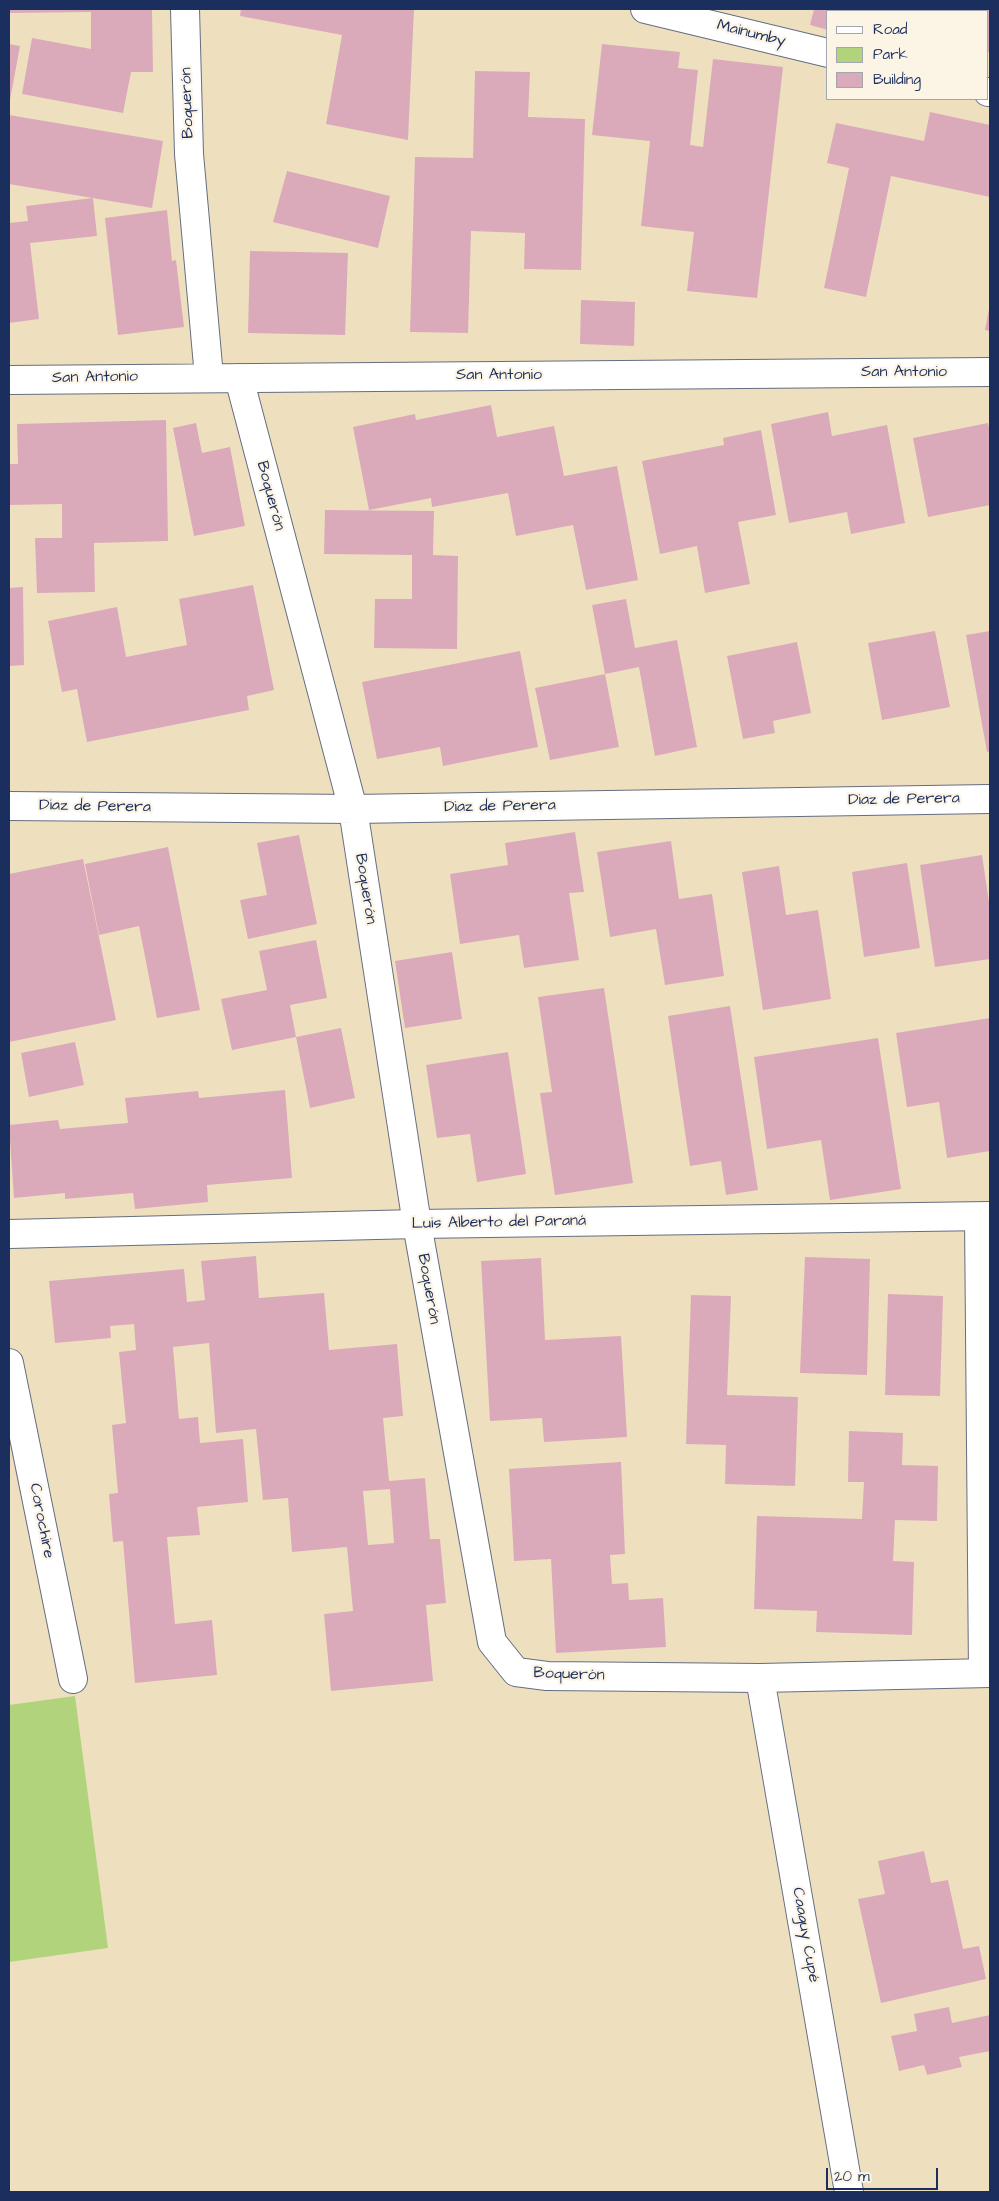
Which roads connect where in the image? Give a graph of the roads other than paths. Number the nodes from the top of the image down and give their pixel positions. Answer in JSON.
{"nodes":[{"id":1,"x":185,"y":9,"type":"edge"},
{"id":2,"x":645,"y":9,"type":"edge"},
{"id":3,"x":826,"y":53,"type":"edge"},
{"id":4,"x":990,"y":372,"type":"edge"},
{"id":5,"x":209,"y":377,"type":"junction"},
{"id":6,"x":239,"y":378,"type":"junction"},
{"id":7,"x":9,"y":380,"type":"edge"},
{"id":8,"x":990,"y":799,"type":"edge"},
{"id":9,"x":9,"y":806,"type":"edge"},
{"id":10,"x":353,"y":809,"type":"junction"},
{"id":11,"x":984,"y":1217,"type":"edge"},
{"id":12,"x":417,"y":1224,"type":"junction"},
{"id":13,"x":9,"y":1234,"type":"edge"},
{"id":14,"x":9,"y":1363,"type":"edge"},
{"id":15,"x":986,"y":1673,"type":"edge"},
{"id":16,"x":760,"y":1678,"type":"junction"},
{"id":17,"x":73,"y":1679,"type":"dead end"},
{"id":18,"x":849,"y":2192,"type":"edge"}],
"edges":[{"from":1,"to":5,"type":"street","name":"Boquerón"},
{"from":2,"to":3,"type":"street","name":"Mainumby"},
{"from":4,"to":6,"type":"street","name":"San Antonio"},
{"from":5,"to":6,"type":"street","name":"San Antonio"},
{"from":5,"to":7,"type":"street","name":"San Antonio"},
{"from":6,"to":10,"type":"street","name":"Boquerón"},
{"from":8,"to":10,"type":"street","name":"Diaz de Perera"},
{"from":9,"to":10,"type":"street","name":"Diaz de Perera"},
{"from":10,"to":12,"type":"street","name":"Boquerón"},
{"from":11,"to":12,"type":"street","name":"Luis Alberto del Paraná"},
{"from":11,"to":15,"type":"street"},
{"from":12,"to":13,"type":"street","name":"Luis Alberto del Paraná"},
{"from":12,"to":16,"type":"street","name":"Boquerón"},
{"from":14,"to":17,"type":"street","name":"Corochire"},
{"from":15,"to":16,"type":"street","name":"Boquerón"},
{"from":16,"to":18,"type":"street","name":"Caaguy Cupé"}]}
